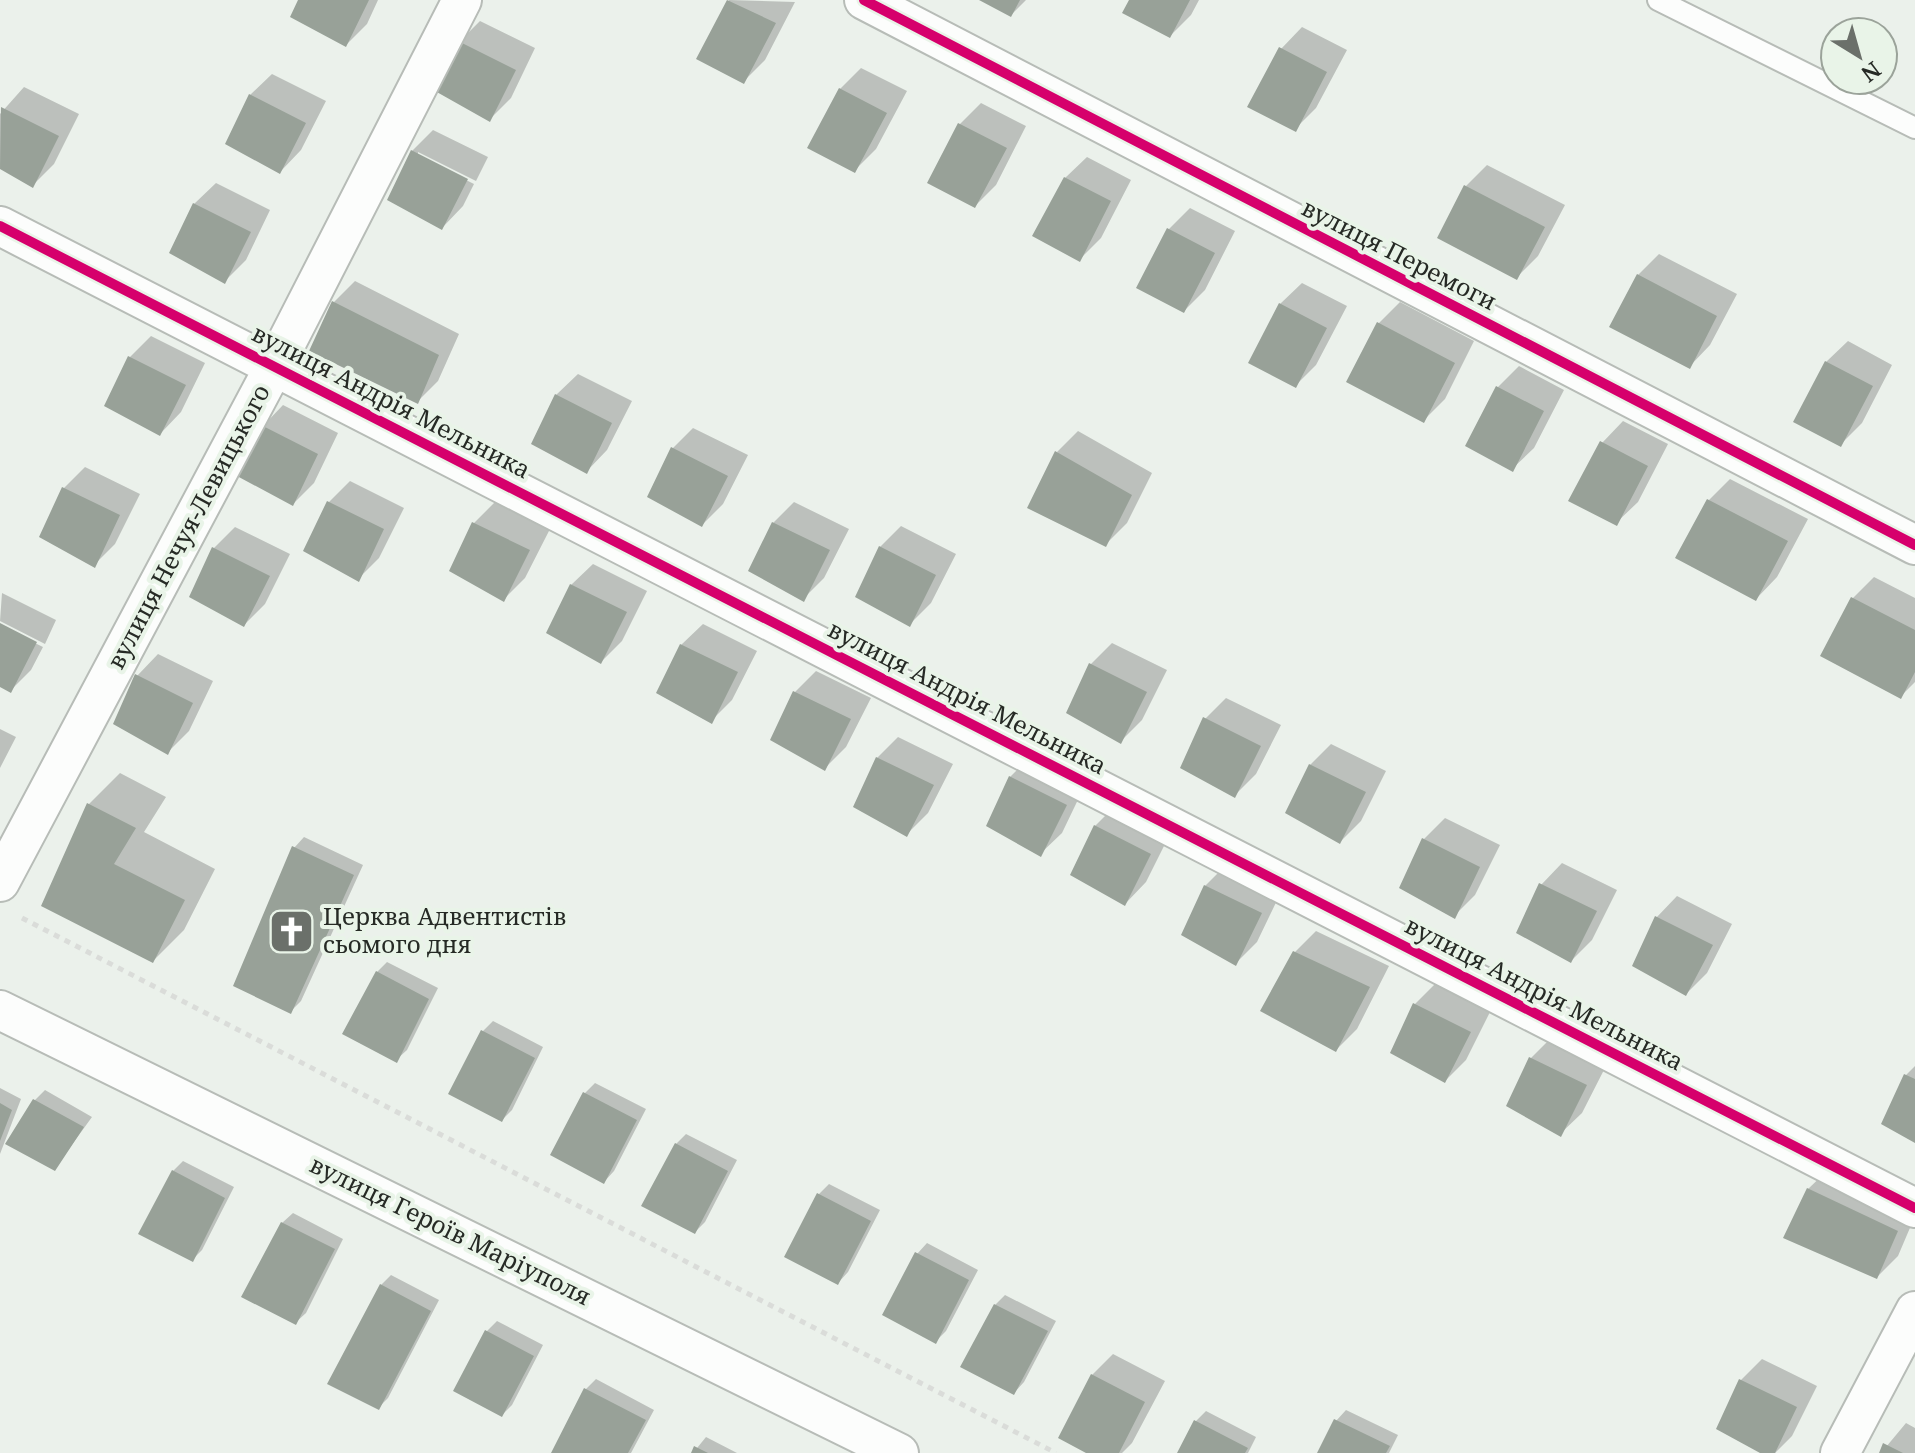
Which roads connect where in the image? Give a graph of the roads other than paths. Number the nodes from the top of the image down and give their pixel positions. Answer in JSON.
{"nodes":[{"id":1,"x":462,"y":0,"type":"edge"},
{"id":2,"x":864,"y":0,"type":"edge"},
{"id":3,"x":1658,"y":0,"type":"edge"},
{"id":4,"x":1915,"y":128,"type":"edge"},
{"id":5,"x":0,"y":226,"type":"edge"},
{"id":6,"x":275,"y":365,"type":"junction"},
{"id":7,"x":1915,"y":545,"type":"edge"},
{"id":8,"x":7,"y":898,"type":"edge"},
{"id":9,"x":0,"y":1010,"type":"edge"},
{"id":10,"x":1915,"y":1208,"type":"edge"},
{"id":11,"x":1915,"y":1311,"type":"edge"},
{"id":12,"x":899,"y":1453,"type":"edge"},
{"id":13,"x":1840,"y":1453,"type":"edge"}],
"edges":[{"from":1,"to":6,"type":"street","name":"вулиця Нечуя-Левицького"},
{"from":2,"to":7,"type":"street","name":"вулиця Перемоги"},
{"from":3,"to":4,"type":"lane"},
{"from":5,"to":6,"type":"street","name":"вулиця Андрія Мельника"},
{"from":6,"to":8,"type":"street","name":"вулиця Нечуя-Левицького"},
{"from":6,"to":10,"type":"street","name":"вулиця Андрія Мельника"},
{"from":9,"to":12,"type":"street","name":"вулиця Героїв Маріуполя"},
{"from":11,"to":13,"type":"street"}]}
